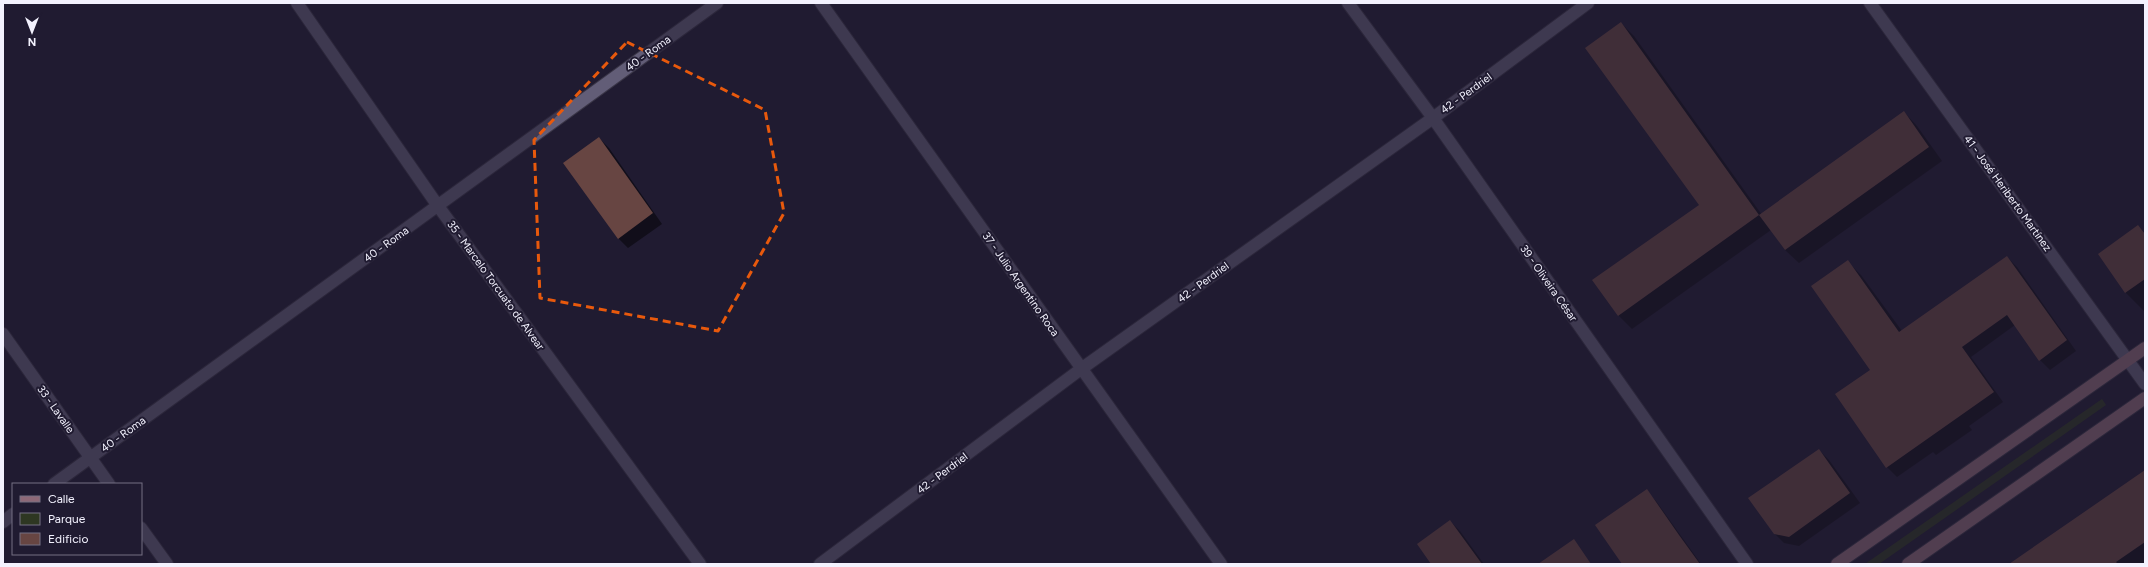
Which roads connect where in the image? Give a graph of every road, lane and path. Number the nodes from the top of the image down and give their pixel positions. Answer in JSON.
{"nodes":[{"id":1,"x":297,"y":3,"type":"edge"},
{"id":2,"x":716,"y":3,"type":"edge"},
{"id":3,"x":821,"y":3,"type":"edge"},
{"id":4,"x":1348,"y":3,"type":"edge"},
{"id":5,"x":1588,"y":3,"type":"edge"},
{"id":6,"x":1870,"y":3,"type":"edge"},
{"id":7,"x":1432,"y":118,"type":"junction"},
{"id":8,"x":438,"y":206,"type":"junction"},
{"id":9,"x":3,"y":334,"type":"edge"},
{"id":10,"x":2145,"y":348,"type":"edge"},
{"id":11,"x":2128,"y":360,"type":"junction"},
{"id":12,"x":1081,"y":369,"type":"junction"},
{"id":13,"x":2145,"y":384,"type":"edge"},
{"id":14,"x":2145,"y":398,"type":"edge"},
{"id":15,"x":90,"y":458,"type":"junction"},
{"id":16,"x":55,"y":483,"type":"edge"},
{"id":17,"x":108,"y":483,"type":"edge"},
{"id":18,"x":12,"y":515,"type":"edge"},
{"id":19,"x":3,"y":522,"type":"edge"},
{"id":20,"x":142,"y":529,"type":"edge"},
{"id":21,"x":168,"y":564,"type":"edge"},
{"id":22,"x":700,"y":564,"type":"edge"},
{"id":23,"x":820,"y":564,"type":"edge"},
{"id":24,"x":1221,"y":564,"type":"edge"},
{"id":25,"x":1747,"y":564,"type":"edge"},
{"id":26,"x":1837,"y":564,"type":"edge"},
{"id":27,"x":1908,"y":564,"type":"edge"}],
"edges":[{"from":1,"to":8,"type":"street","name":"35 - Marcelo Torcuato de Alvear"},
{"from":2,"to":8,"type":"street","name":"40 - Roma"},
{"from":3,"to":12,"type":"street","name":"37 - Julio Argentino Roca"},
{"from":4,"to":7,"type":"street","name":"39 - Oliveira César"},
{"from":5,"to":7,"type":"street","name":"42 - Perdriel"},
{"from":6,"to":11,"type":"street","name":"41 - José Heriberto Martínez"},
{"from":7,"to":12,"type":"street","name":"42 - Perdriel"},
{"from":7,"to":25,"type":"street","name":"39 - Oliveira César"},
{"from":8,"to":15,"type":"street","name":"40 - Roma"},
{"from":8,"to":22,"type":"street","name":"35 - Marcelo Torcuato de Alvear"},
{"from":9,"to":15,"type":"street","name":"33 - Lavalle"},
{"from":10,"to":11,"type":"main road"},
{"from":11,"to":13,"type":"street","name":"41 - José Heriberto Martínez"},
{"from":11,"to":26,"type":"main road"},
{"from":12,"to":23,"type":"street","name":"42 - Perdriel"},
{"from":12,"to":24,"type":"street","name":"37 - Julio Argentino Roca"},
{"from":14,"to":27,"type":"main road"},
{"from":15,"to":16,"type":"street","name":"40 - Roma"},
{"from":15,"to":17,"type":"street","name":"33 - Lavalle"},
{"from":18,"to":19,"type":"street"},
{"from":20,"to":21,"type":"street"}]}
